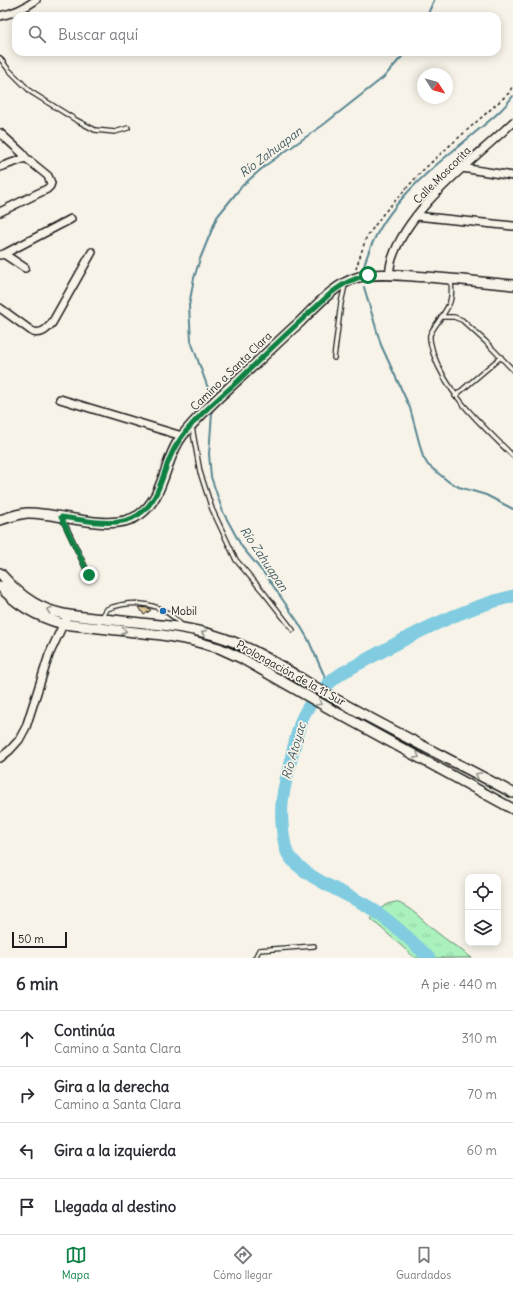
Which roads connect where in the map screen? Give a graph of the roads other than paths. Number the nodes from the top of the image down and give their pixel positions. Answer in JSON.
{"nodes":[{"id":1,"x":36,"y":0,"type":"edge"},
{"id":2,"x":14,"y":12,"type":"edge"},
{"id":3,"x":12,"y":13,"type":"edge"},
{"id":4,"x":0,"y":16,"type":"edge"},
{"id":5,"x":0,"y":58,"type":"edge"},
{"id":6,"x":513,"y":122,"type":"edge"},
{"id":7,"x":128,"y":128,"type":"dead end"},
{"id":8,"x":0,"y":133,"type":"edge"},
{"id":9,"x":26,"y":158,"type":"junction"},
{"id":10,"x":0,"y":166,"type":"edge"},
{"id":11,"x":462,"y":168,"type":"junction"},
{"id":12,"x":513,"y":176,"type":"edge"},
{"id":13,"x":0,"y":212,"type":"edge"},
{"id":14,"x":416,"y":216,"type":"junction"},
{"id":15,"x":71,"y":219,"type":"dead end"},
{"id":16,"x":513,"y":226,"type":"edge"},
{"id":17,"x":92,"y":252,"type":"dead end"},
{"id":18,"x":2,"y":254,"type":"edge"},
{"id":19,"x":25,"y":268,"type":"dead end"},
{"id":20,"x":389,"y":275,"type":"junction"},
{"id":21,"x":451,"y":278,"type":"junction"},
{"id":22,"x":349,"y":281,"type":"junction"},
{"id":23,"x":513,"y":286,"type":"edge"},
{"id":24,"x":0,"y":308,"type":"edge"},
{"id":25,"x":441,"y":317,"type":"junction"},
{"id":26,"x":501,"y":356,"type":"junction"},
{"id":27,"x":334,"y":358,"type":"dead end"},
{"id":28,"x":513,"y":370,"type":"edge"},
{"id":29,"x":455,"y":396,"type":"junction"},
{"id":30,"x":60,"y":399,"type":"dead end"},
{"id":31,"x":192,"y":426,"type":"junction"},
{"id":32,"x":182,"y":436,"type":"junction"},
{"id":33,"x":513,"y":456,"type":"edge"},
{"id":34,"x":61,"y":517,"type":"junction"},
{"id":35,"x":0,"y":520,"type":"edge"},
{"id":36,"x":0,"y":573,"type":"edge"},
{"id":37,"x":89,"y":575,"type":"dead end"},
{"id":38,"x":1,"y":589,"type":"edge"},
{"id":39,"x":68,"y":616,"type":"junction"},
{"id":40,"x":101,"y":619,"type":"junction"},
{"id":41,"x":63,"y":624,"type":"junction"},
{"id":42,"x":98,"y":628,"type":"junction"},
{"id":43,"x":185,"y":629,"type":"junction"},
{"id":44,"x":293,"y":630,"type":"dead end"},
{"id":45,"x":223,"y":638,"type":"junction"},
{"id":46,"x":219,"y":648,"type":"junction"},
{"id":47,"x":0,"y":758,"type":"edge"},
{"id":48,"x":513,"y":793,"type":"edge"},
{"id":49,"x":513,"y":809,"type":"edge"},
{"id":50,"x":314,"y":946,"type":"dead end"},
{"id":51,"x":255,"y":958,"type":"edge"}],
"edges":[{"from":1,"to":2,"type":"street"},
{"from":3,"to":4,"type":"street"},
{"from":5,"to":7,"type":"lane"},
{"from":6,"to":11,"type":"street","name":"Calle Moscorita"},
{"from":8,"to":9,"type":"street"},
{"from":9,"to":10,"type":"street"},
{"from":9,"to":13,"type":"street"},
{"from":11,"to":12,"type":"street"},
{"from":11,"to":14,"type":"street","name":"Calle Moscorita"},
{"from":14,"to":16,"type":"street"},
{"from":14,"to":20,"type":"street","name":"Calle Moscorita"},
{"from":15,"to":18,"type":"street"},
{"from":17,"to":24,"type":"street"},
{"from":18,"to":19,"type":"street"},
{"from":20,"to":21,"type":"main road","name":"Camino a Santa Clara"},
{"from":20,"to":22,"type":"main road","name":"Camino a Santa Clara"},
{"from":21,"to":23,"type":"main road","name":"Camino a Santa Clara"},
{"from":21,"to":25,"type":"lane"},
{"from":22,"to":27,"type":"lane"},
{"from":22,"to":31,"type":"main road","name":"Camino a Santa Clara"},
{"from":25,"to":26,"type":"lane"},
{"from":25,"to":29,"type":"lane"},
{"from":26,"to":28,"type":"lane"},
{"from":26,"to":29,"type":"lane"},
{"from":29,"to":33,"type":"lane"},
{"from":30,"to":32,"type":"street"},
{"from":31,"to":32,"type":"main road","name":"Camino a Santa Clara"},
{"from":31,"to":44,"type":"lane"},
{"from":32,"to":34,"type":"main road","name":"Camino a Santa Clara"},
{"from":34,"to":35,"type":"main road","name":"Camino a Santa Clara"},
{"from":34,"to":37,"type":"lane"},
{"from":39,"to":36,"type":"main road","name":"Prolongación de la 11 Sur","one_way":true},
{"from":38,"to":41,"type":"main road","name":"Prolongación de la 11 Sur"},
{"from":39,"to":40,"type":"main road","name":"Prolongación de la 11 Sur"},
{"from":39,"to":41,"type":"street"},
{"from":40,"to":42,"type":"lane"},
{"from":40,"to":43,"type":"main road","name":"Prolongación de la 11 Sur"},
{"from":40,"to":43,"type":"lane"},
{"from":41,"to":42,"type":"main road","name":"Prolongación de la 11 Sur"},
{"from":41,"to":47,"type":"street"},
{"from":42,"to":46,"type":"main road","name":"Prolongación de la 11 Sur","one_way":true},
{"from":45,"to":43,"type":"main road","name":"Prolongación de la 11 Sur","one_way":true},
{"from":45,"to":46,"type":"main road"},
{"from":48,"to":45,"type":"main road","name":"Prolongación de la 11 Sur","one_way":true},
{"from":46,"to":49,"type":"main road","name":"Prolongación de la 11 Sur","one_way":true},
{"from":50,"to":51,"type":"lane"}]}
